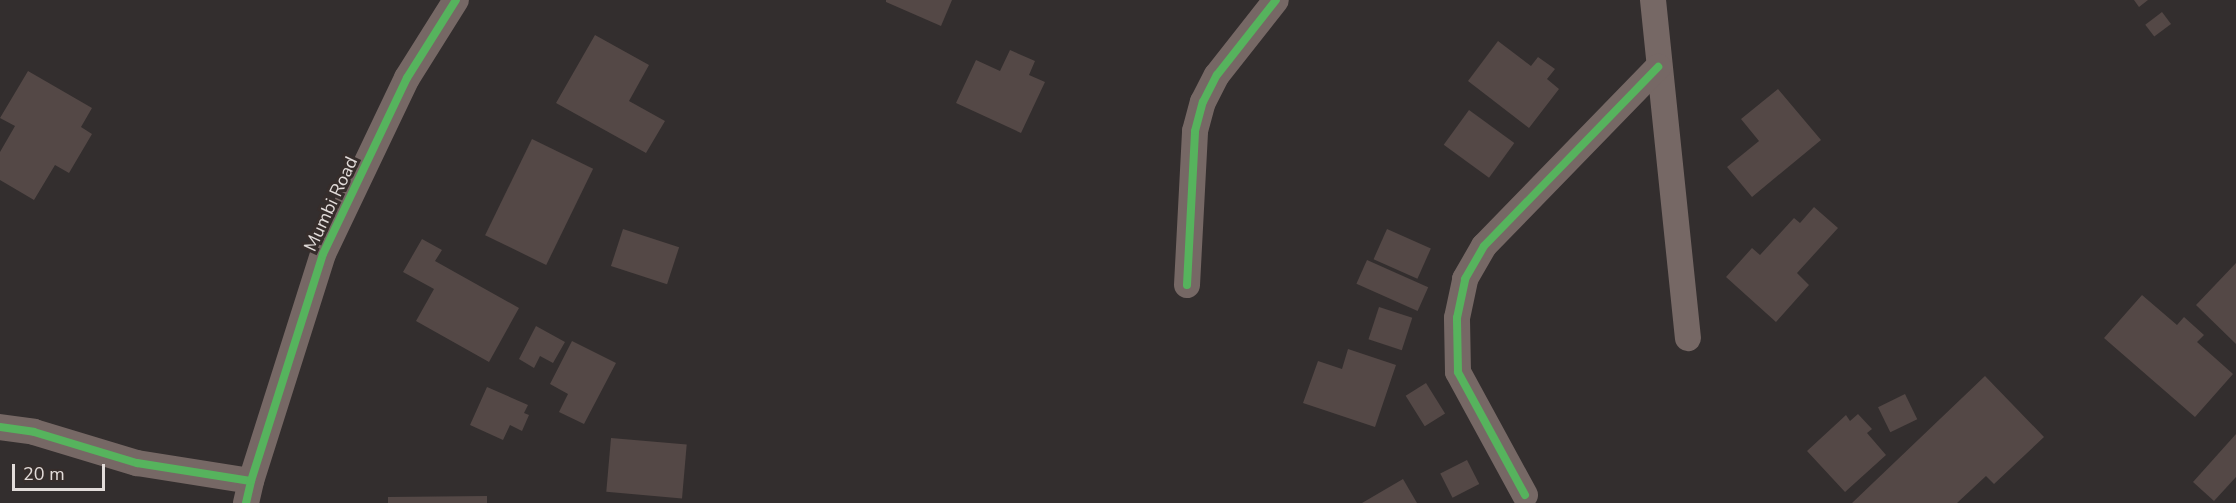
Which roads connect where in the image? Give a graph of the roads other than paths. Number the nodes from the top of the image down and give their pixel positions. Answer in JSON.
{"nodes":[{"id":1,"x":456,"y":0,"type":"edge"},
{"id":2,"x":1276,"y":0,"type":"edge"},
{"id":3,"x":1653,"y":0,"type":"edge"},
{"id":4,"x":1658,"y":67,"type":"junction"},
{"id":5,"x":1187,"y":285,"type":"dead end"},
{"id":6,"x":1688,"y":338,"type":"dead end"},
{"id":7,"x":0,"y":428,"type":"edge"},
{"id":8,"x":249,"y":492,"type":"edge"},
{"id":9,"x":1525,"y":495,"type":"dead end"}],
"edges":[{"from":1,"to":8,"type":"street","name":"Mumbi Road"},
{"from":2,"to":5,"type":"street"},
{"from":3,"to":4,"type":"street"},
{"from":4,"to":6,"type":"street"},
{"from":4,"to":9,"type":"street"},
{"from":7,"to":8,"type":"street"}]}
